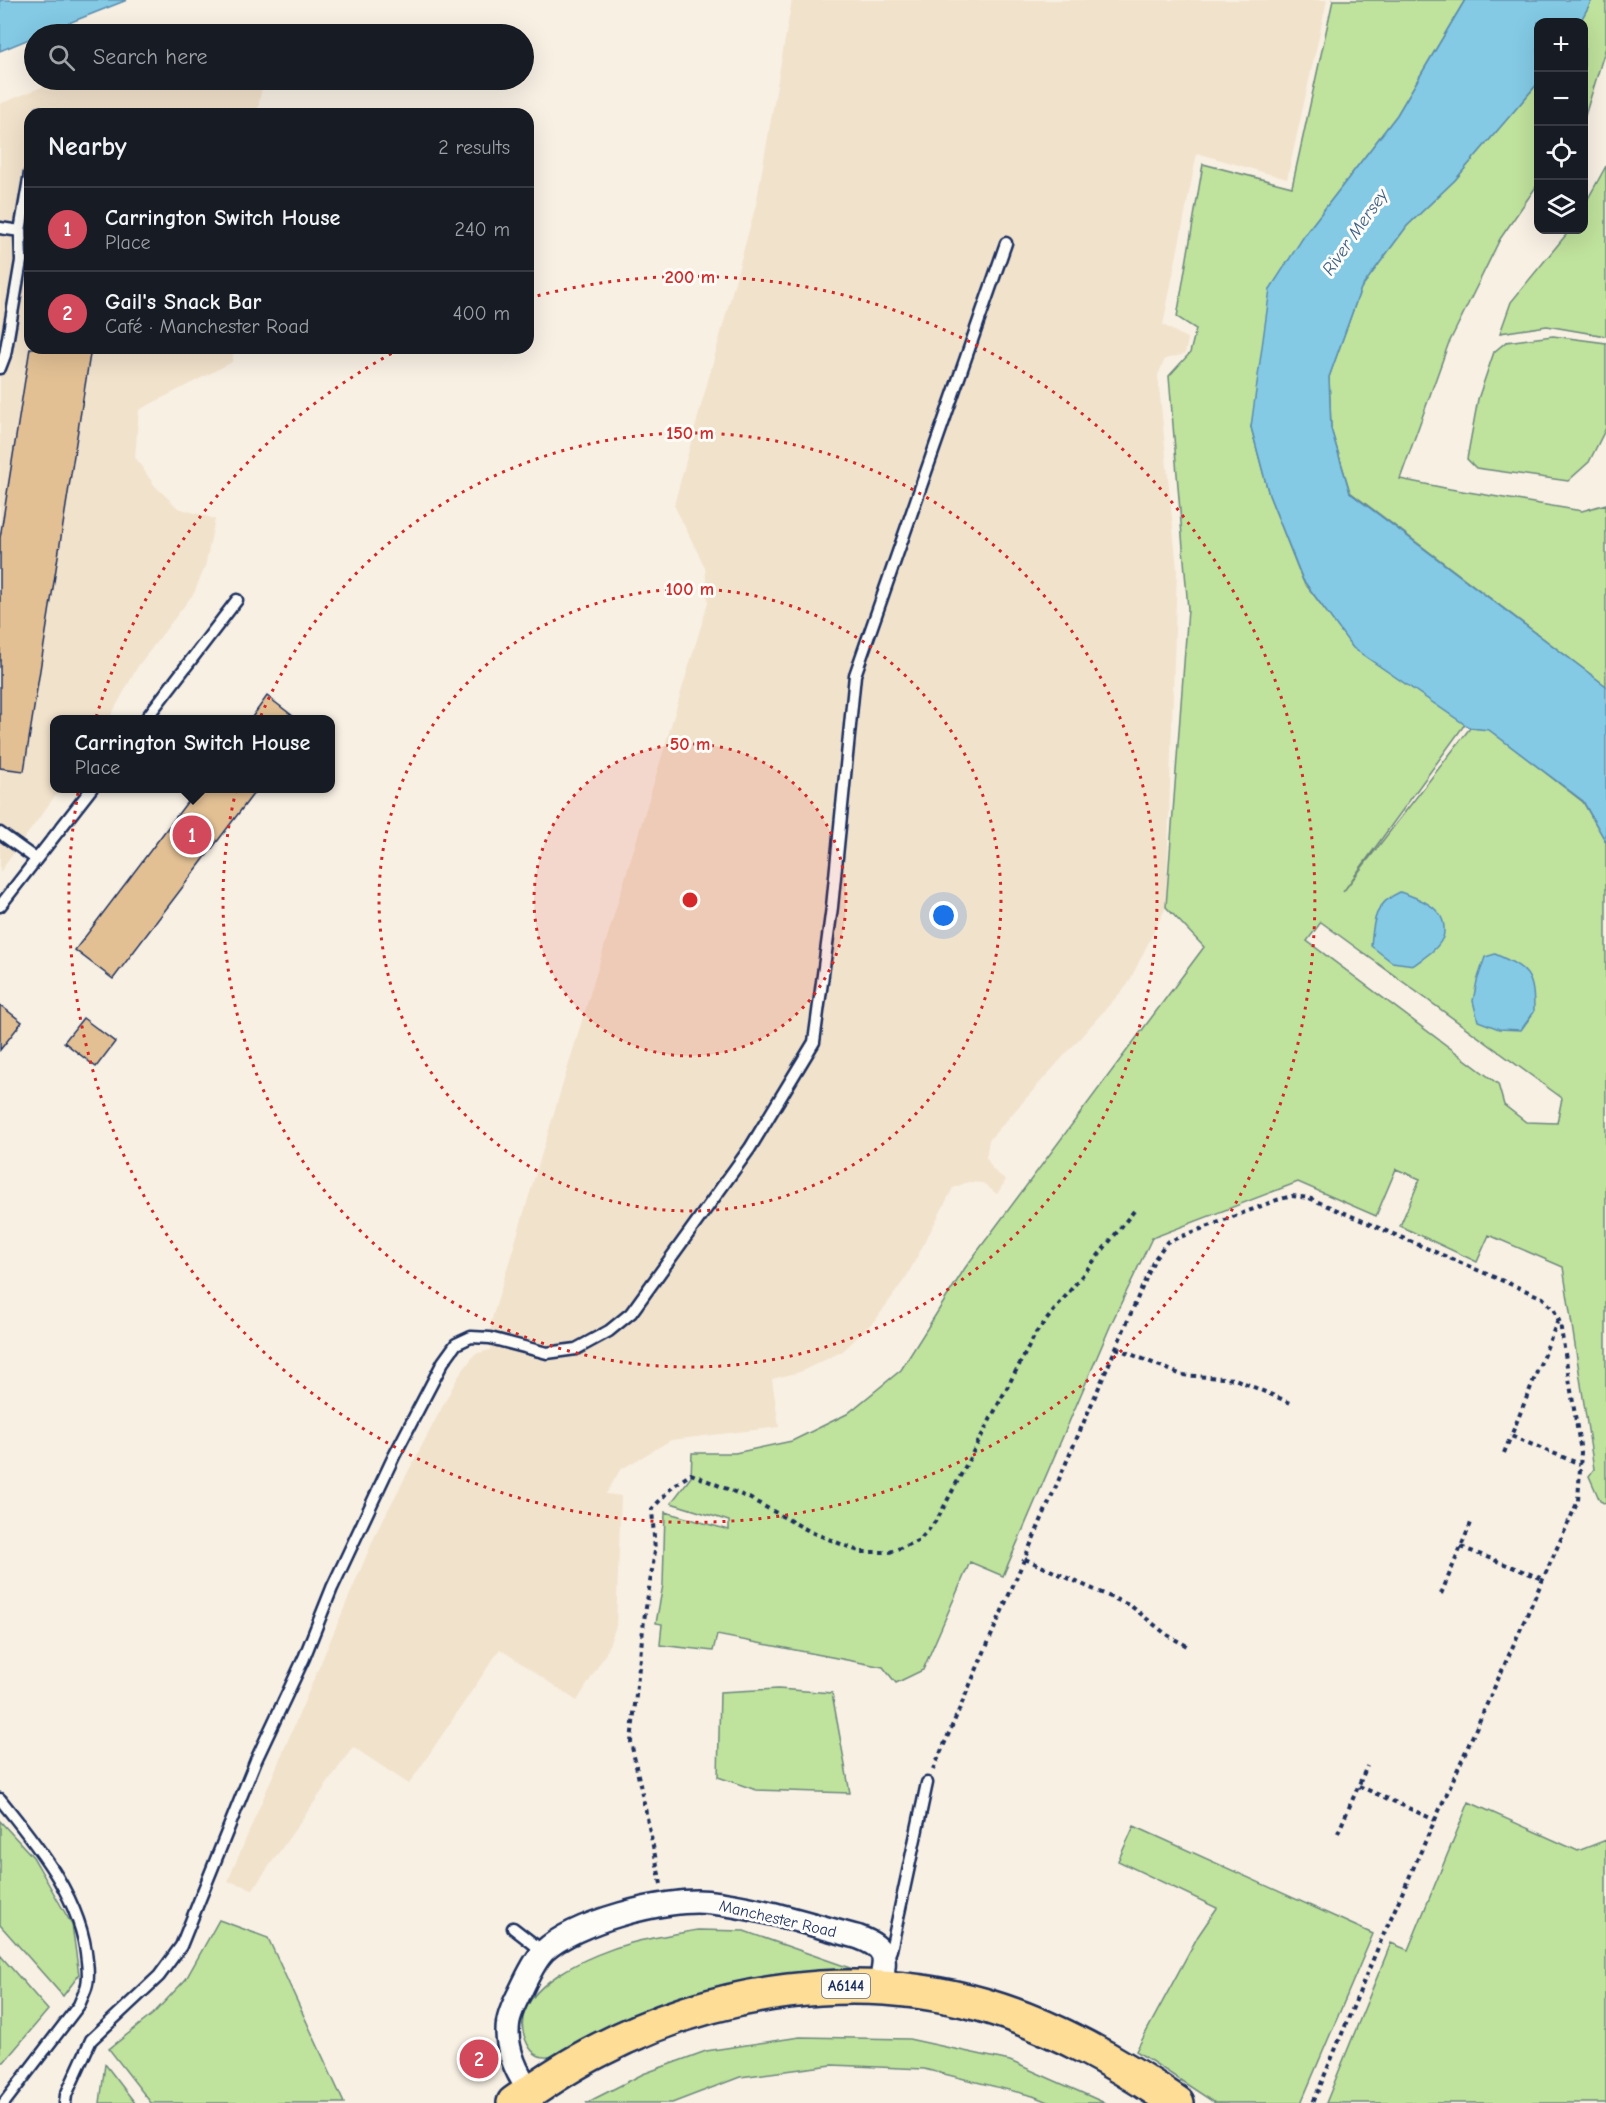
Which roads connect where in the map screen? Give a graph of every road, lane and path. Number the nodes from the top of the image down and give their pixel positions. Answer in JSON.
{"nodes":[{"id":1,"x":24,"y":208,"type":"edge"},
{"id":2,"x":0,"y":228,"type":"edge"},
{"id":3,"x":20,"y":231,"type":"junction"},
{"id":4,"x":1006,"y":243,"type":"dead end"},
{"id":5,"x":0,"y":368,"type":"edge"},
{"id":6,"x":237,"y":600,"type":"dead end"},
{"id":7,"x":149,"y":715,"type":"edge"},
{"id":8,"x":89,"y":793,"type":"edge"},
{"id":9,"x":0,"y":833,"type":"edge"},
{"id":10,"x":36,"y":859,"type":"junction"},
{"id":11,"x":0,"y":906,"type":"edge"},
{"id":12,"x":1134,"y":1212,"type":"dead end"},
{"id":13,"x":1558,"y":1320,"type":"junction"},
{"id":14,"x":1116,"y":1348,"type":"junction"},
{"id":15,"x":1293,"y":1404,"type":"dead end"},
{"id":16,"x":1511,"y":1436,"type":"junction"},
{"id":17,"x":1504,"y":1453,"type":"dead end"},
{"id":18,"x":1580,"y":1464,"type":"junction"},
{"id":19,"x":1472,"y":1523,"type":"dead end"},
{"id":20,"x":1461,"y":1547,"type":"junction"},
{"id":21,"x":1025,"y":1559,"type":"junction"},
{"id":22,"x":1543,"y":1580,"type":"junction"},
{"id":23,"x":1441,"y":1594,"type":"dead end"},
{"id":24,"x":1187,"y":1646,"type":"dead end"},
{"id":25,"x":1367,"y":1766,"type":"dead end"},
{"id":26,"x":927,"y":1783,"type":"joint"},
{"id":27,"x":1359,"y":1786,"type":"junction"},
{"id":28,"x":0,"y":1799,"type":"edge"},
{"id":29,"x":1435,"y":1820,"type":"junction"},
{"id":30,"x":1338,"y":1833,"type":"dead end"},
{"id":31,"x":666,"y":1905,"type":"junction"},
{"id":32,"x":513,"y":1928,"type":"dead end"},
{"id":33,"x":544,"y":1952,"type":"junction"},
{"id":34,"x":882,"y":1975,"type":"junction"},
{"id":35,"x":522,"y":2098,"type":"edge"},
{"id":36,"x":4,"y":2103,"type":"edge"},
{"id":37,"x":65,"y":2103,"type":"edge"},
{"id":38,"x":1177,"y":2103,"type":"edge"},
{"id":39,"x":1314,"y":2103,"type":"edge"}],
"edges":[{"from":1,"to":3,"type":"lane"},
{"from":2,"to":3,"type":"lane"},
{"from":3,"to":5,"type":"lane"},
{"from":4,"to":37,"type":"lane"},
{"from":6,"to":7,"type":"lane"},
{"from":8,"to":10,"type":"lane"},
{"from":9,"to":10,"type":"lane"},
{"from":10,"to":11,"type":"lane"},
{"from":12,"to":31,"type":"path"},
{"from":13,"to":14,"type":"path"},
{"from":13,"to":16,"type":"path"},
{"from":13,"to":18,"type":"path"},
{"from":14,"to":15,"type":"path"},
{"from":14,"to":21,"type":"path"},
{"from":16,"to":17,"type":"path"},
{"from":16,"to":18,"type":"path"},
{"from":18,"to":22,"type":"path"},
{"from":19,"to":20,"type":"path"},
{"from":20,"to":22,"type":"path"},
{"from":20,"to":23,"type":"path"},
{"from":21,"to":24,"type":"path"},
{"from":21,"to":26,"type":"path"},
{"from":22,"to":29,"type":"path"},
{"from":25,"to":27,"type":"path"},
{"from":26,"to":34,"type":"lane"},
{"from":27,"to":29,"type":"path"},
{"from":27,"to":30,"type":"path"},
{"from":28,"to":36,"type":"lane"},
{"from":29,"to":39,"type":"path"},
{"from":31,"to":33,"type":"street","name":"Manchester Road"},
{"from":31,"to":34,"type":"street","name":"Manchester Road"},
{"from":32,"to":33,"type":"lane"},
{"from":33,"to":35,"type":"street","name":"Manchester Road"},
{"from":34,"to":35,"type":"main road","name":"Manchester Road","number":"A6144"},
{"from":34,"to":38,"type":"main road","name":"Manchester Road","number":"A6144"}]}
